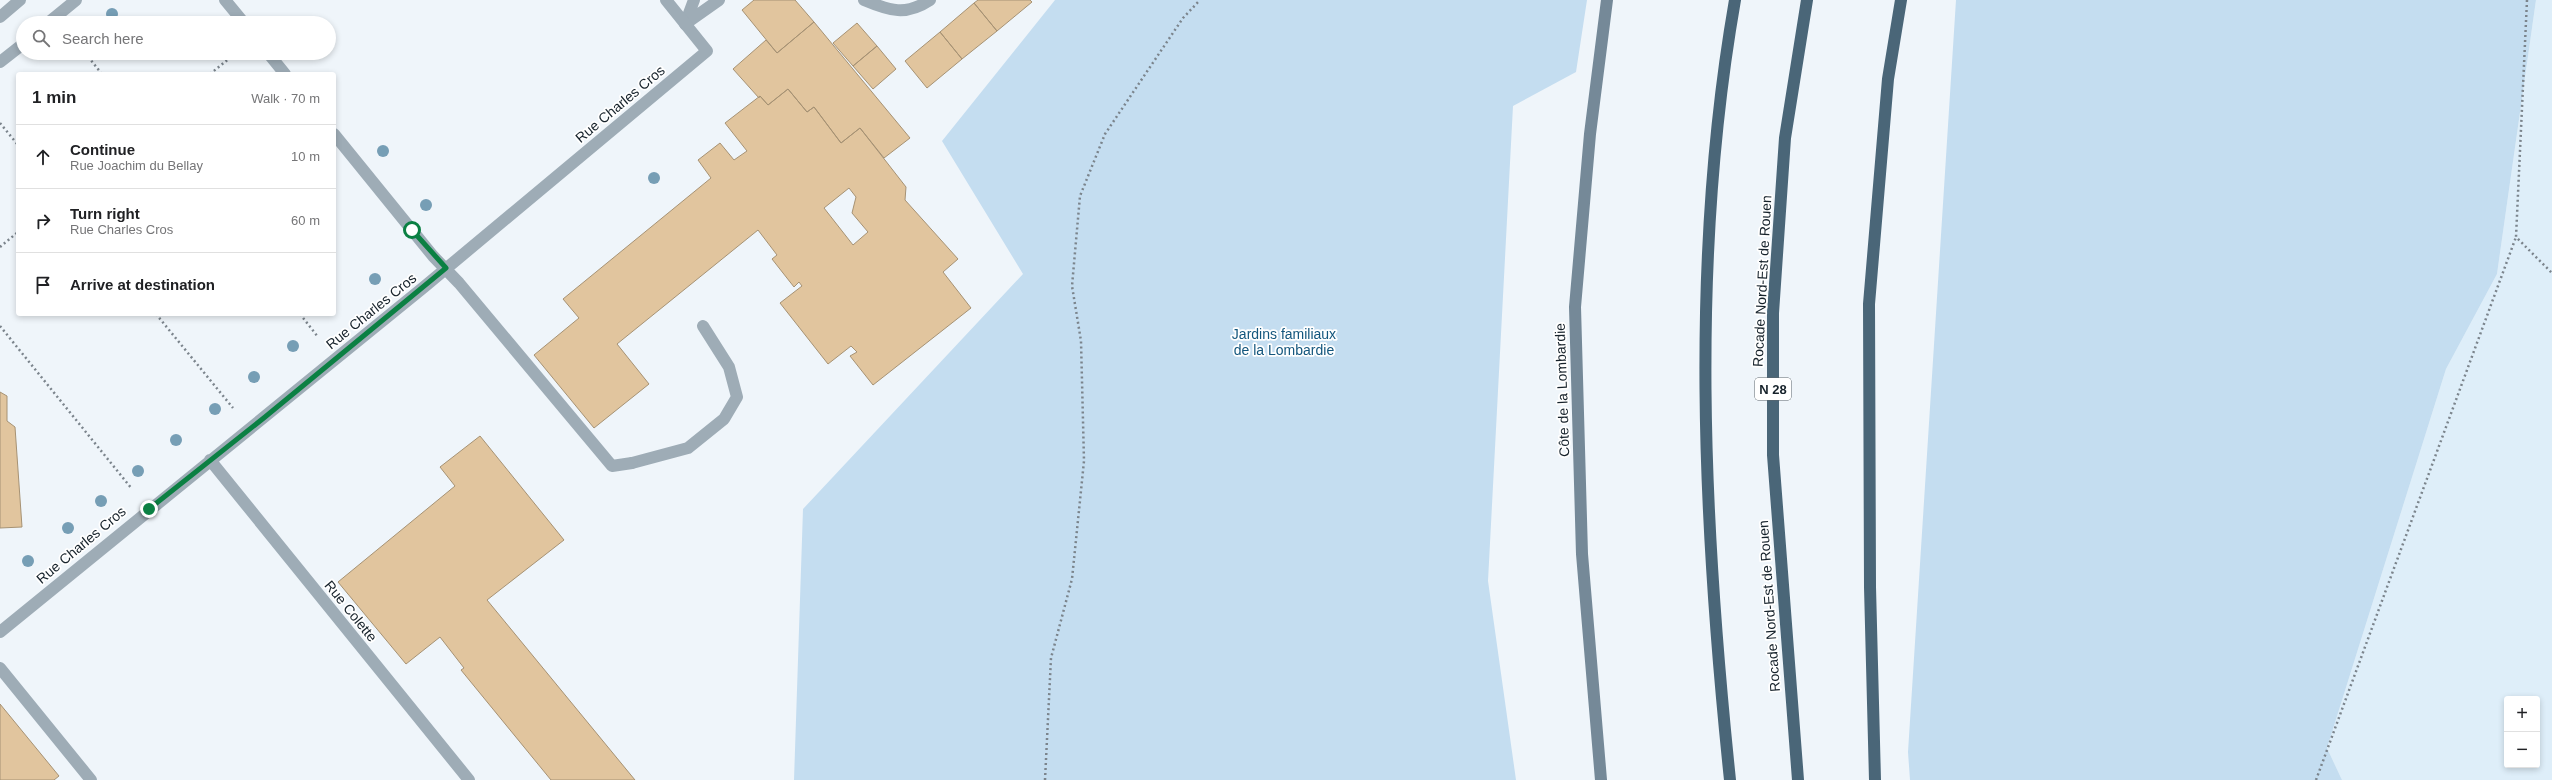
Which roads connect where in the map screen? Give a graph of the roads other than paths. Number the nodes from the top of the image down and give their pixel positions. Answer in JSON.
{"nodes":[{"id":1,"x":20,"y":0,"type":"edge"},
{"id":2,"x":76,"y":0,"type":"edge"},
{"id":3,"x":226,"y":0,"type":"edge"},
{"id":4,"x":666,"y":0,"type":"edge"},
{"id":5,"x":694,"y":0,"type":"edge"},
{"id":6,"x":719,"y":0,"type":"edge"},
{"id":7,"x":864,"y":0,"type":"edge"},
{"id":8,"x":930,"y":0,"type":"edge"},
{"id":9,"x":1607,"y":0,"type":"edge"},
{"id":10,"x":1735,"y":0,"type":"edge"},
{"id":11,"x":1807,"y":0,"type":"edge"},
{"id":12,"x":1901,"y":0,"type":"edge"},
{"id":13,"x":57,"y":16,"type":"edge"},
{"id":14,"x":239,"y":16,"type":"edge"},
{"id":15,"x":0,"y":17,"type":"edge"},
{"id":16,"x":685,"y":24,"type":"junction"},
{"id":17,"x":16,"y":49,"type":"edge"},
{"id":18,"x":274,"y":60,"type":"edge"},
{"id":19,"x":0,"y":62,"type":"edge"},
{"id":20,"x":283,"y":72,"type":"edge"},
{"id":21,"x":336,"y":136,"type":"edge"},
{"id":22,"x":446,"y":268,"type":"junction"},
{"id":23,"x":703,"y":326,"type":"dead end"},
{"id":24,"x":210,"y":460,"type":"junction"},
{"id":25,"x":0,"y":632,"type":"edge"},
{"id":26,"x":0,"y":668,"type":"edge"},
{"id":27,"x":91,"y":780,"type":"edge"},
{"id":28,"x":469,"y":780,"type":"edge"},
{"id":29,"x":1600,"y":780,"type":"edge"},
{"id":30,"x":1730,"y":780,"type":"edge"},
{"id":31,"x":1798,"y":780,"type":"edge"},
{"id":32,"x":1875,"y":780,"type":"edge"}],
"edges":[{"from":1,"to":15,"type":"street"},
{"from":2,"to":13,"type":"street"},
{"from":3,"to":14,"type":"street"},
{"from":4,"to":16,"type":"street","name":"Rue Charles Cros"},
{"from":5,"to":16,"type":"street"},
{"from":6,"to":16,"type":"street"},
{"from":7,"to":8,"type":"street"},
{"from":9,"to":29,"type":"main road","name":"Côte de la Lombardie"},
{"from":10,"to":30,"type":"highway"},
{"from":11,"to":31,"type":"highway","name":"Rocade Nord-Est de Rouen","number":"N 28"},
{"from":12,"to":32,"type":"highway"},
{"from":16,"to":22,"type":"street","name":"Rue Charles Cros"},
{"from":17,"to":19,"type":"street"},
{"from":18,"to":20,"type":"street"},
{"from":21,"to":22,"type":"street"},
{"from":22,"to":23,"type":"street"},
{"from":22,"to":24,"type":"street","name":"Rue Charles Cros"},
{"from":24,"to":25,"type":"street","name":"Rue Charles Cros"},
{"from":24,"to":28,"type":"street","name":"Rue Colette"},
{"from":26,"to":27,"type":"street"}]}
